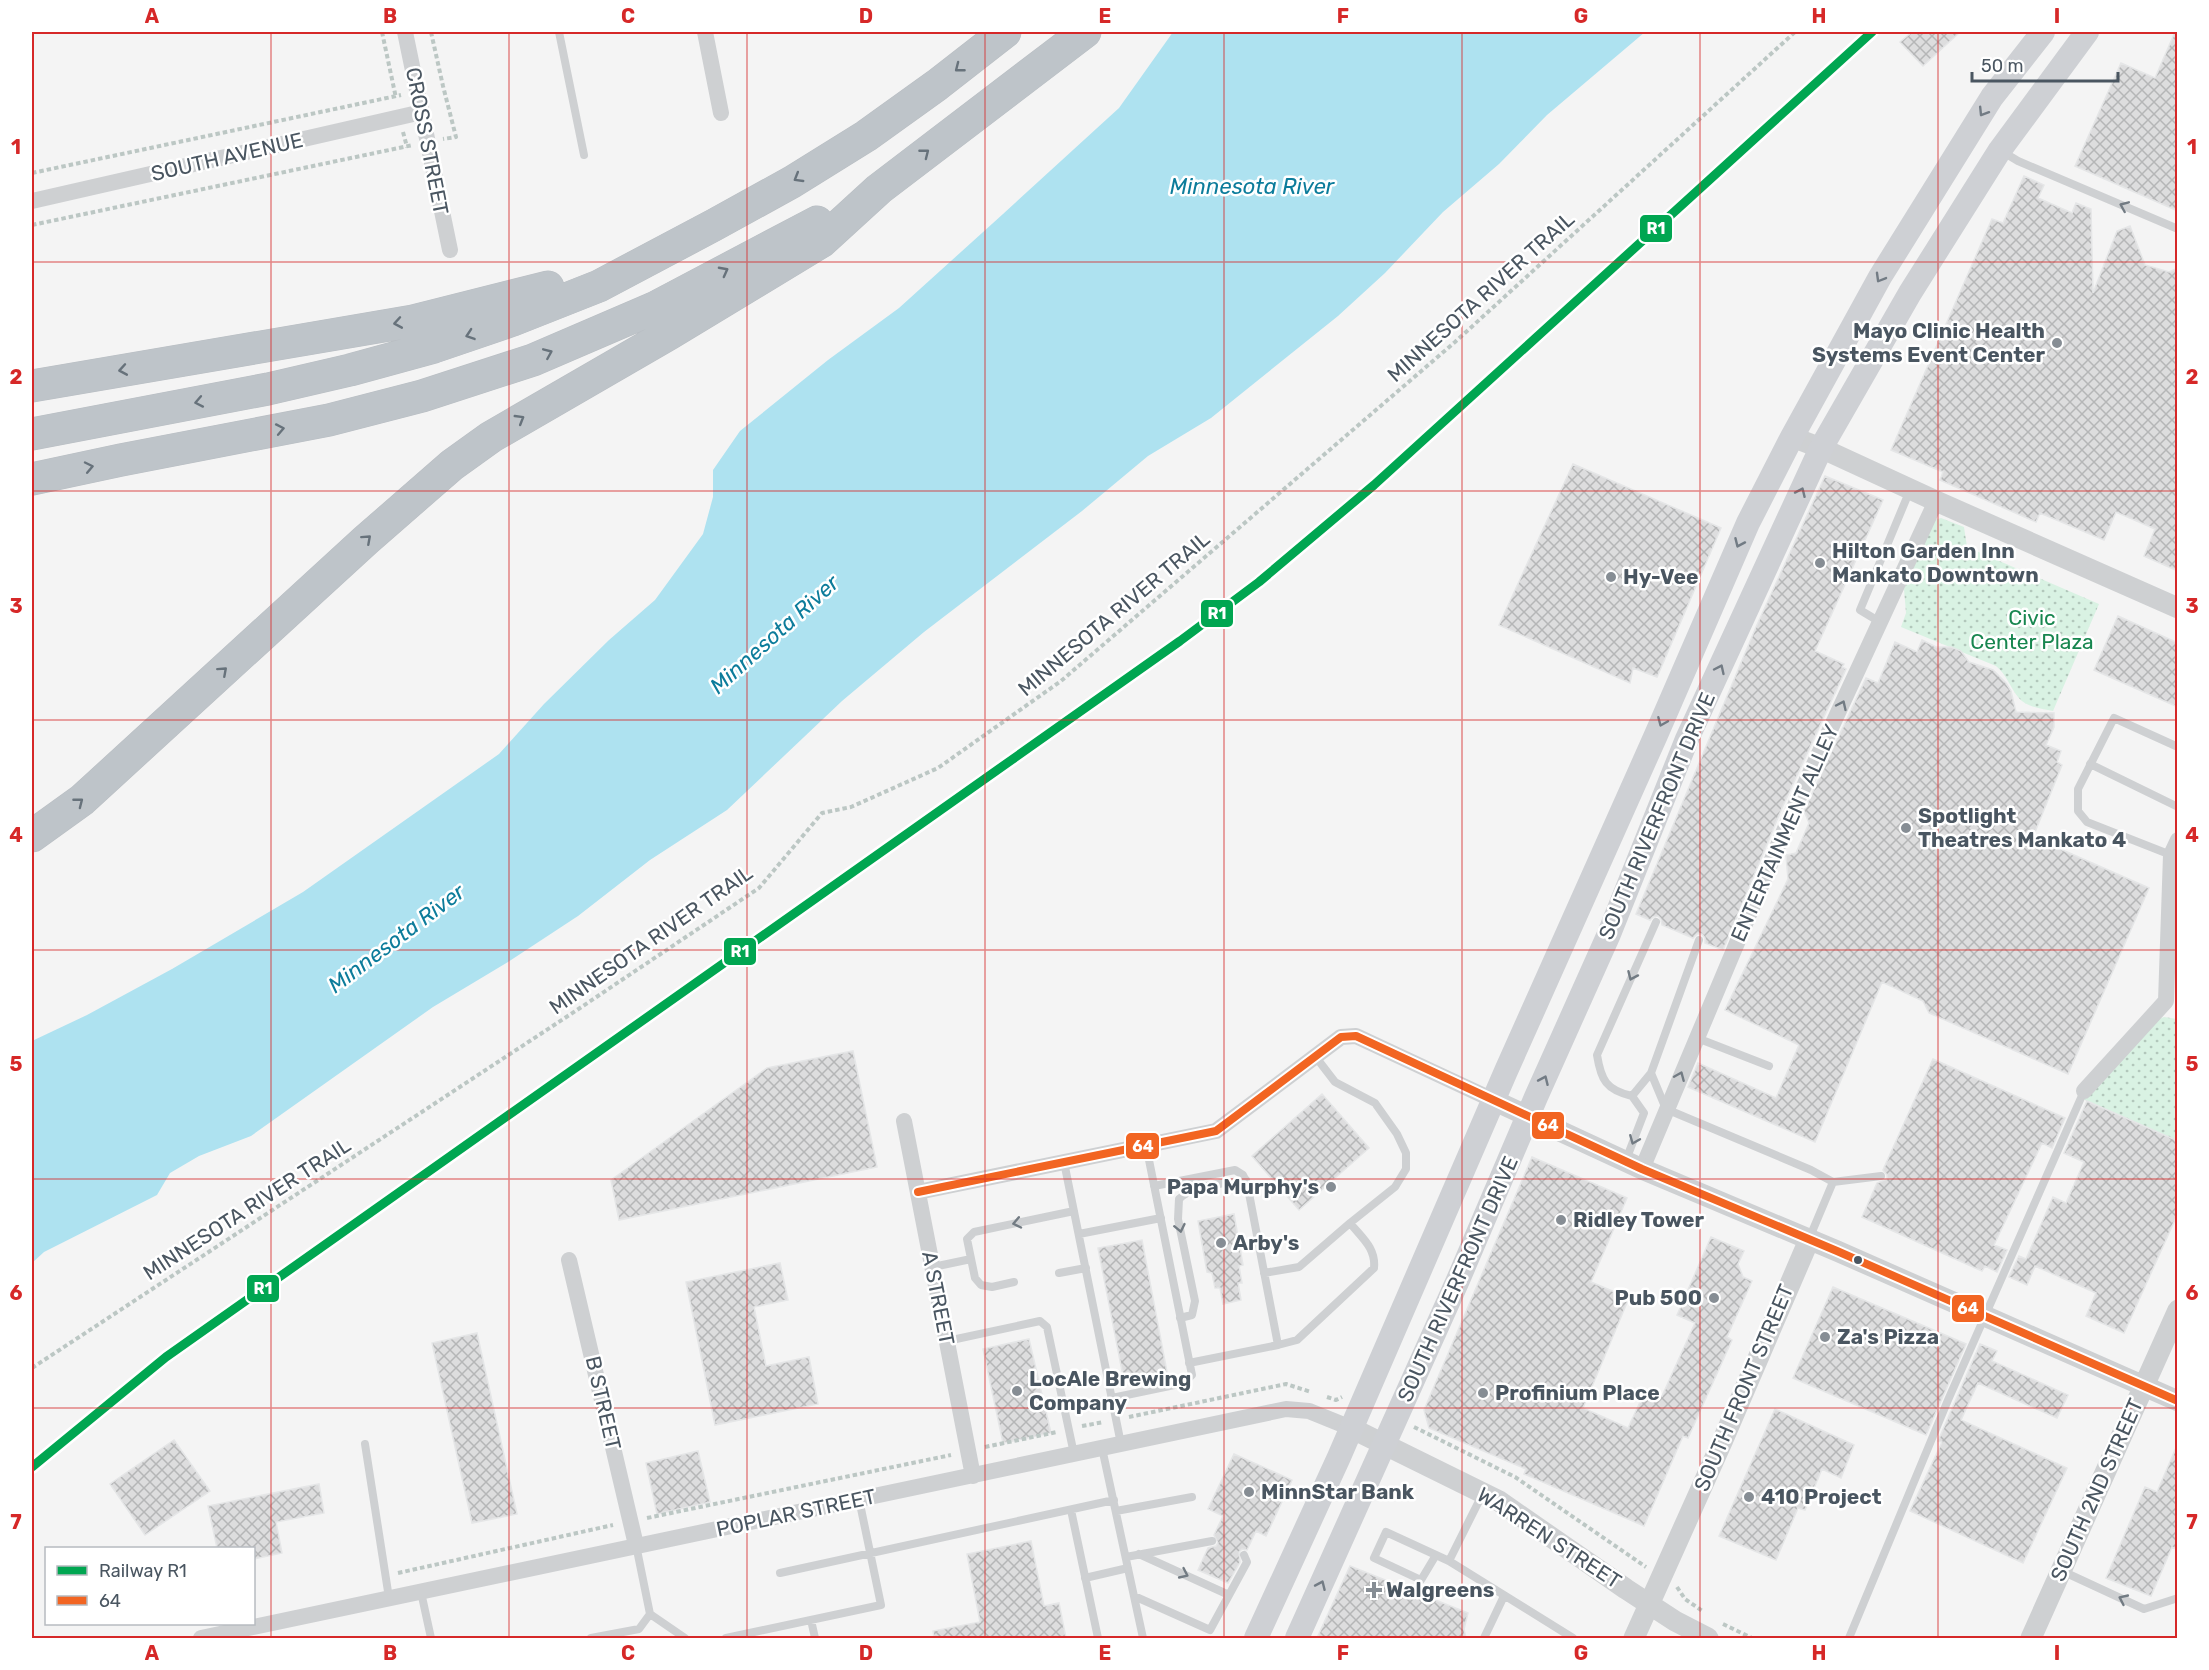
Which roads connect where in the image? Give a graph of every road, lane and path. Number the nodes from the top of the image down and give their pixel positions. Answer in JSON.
{"nodes":[{"id":1,"x":382,"y":32,"type":"edge"},
{"id":2,"x":405,"y":32,"type":"edge"},
{"id":3,"x":431,"y":32,"type":"edge"},
{"id":4,"x":560,"y":32,"type":"edge"},
{"id":5,"x":705,"y":32,"type":"edge"},
{"id":6,"x":1005,"y":32,"type":"edge"},
{"id":7,"x":1070,"y":32,"type":"edge"},
{"id":8,"x":1085,"y":32,"type":"edge"},
{"id":9,"x":1795,"y":32,"type":"edge"},
{"id":10,"x":2043,"y":32,"type":"edge"},
{"id":11,"x":2087,"y":32,"type":"edge"},
{"id":12,"x":1016,"y":82,"type":"junction"},
{"id":13,"x":443,"y":86,"type":"junction"},
{"id":14,"x":417,"y":92,"type":"junction"},
{"id":15,"x":395,"y":96,"type":"junction"},
{"id":16,"x":422,"y":112,"type":"junction"},
{"id":17,"x":721,"y":113,"type":"dead end"},
{"id":18,"x":400,"y":117,"type":"junction"},
{"id":19,"x":428,"y":142,"type":"junction"},
{"id":20,"x":407,"y":147,"type":"junction"},
{"id":21,"x":2000,"y":150,"type":"junction"},
{"id":22,"x":585,"y":155,"type":"dead end"},
{"id":23,"x":32,"y":173,"type":"edge"},
{"id":24,"x":879,"y":189,"type":"junction"},
{"id":25,"x":32,"y":201,"type":"edge"},
{"id":26,"x":32,"y":225,"type":"edge"},
{"id":27,"x":714,"y":225,"type":"junction"},
{"id":28,"x":2178,"y":230,"type":"edge"},
{"id":29,"x":450,"y":250,"type":"dead end"},
{"id":30,"x":32,"y":386,"type":"edge"},
{"id":31,"x":32,"y":434,"type":"edge"},
{"id":32,"x":1792,"y":437,"type":"junction"},
{"id":33,"x":1821,"y":448,"type":"junction"},
{"id":34,"x":32,"y":479,"type":"edge"},
{"id":35,"x":1910,"y":490,"type":"junction"},
{"id":36,"x":1936,"y":501,"type":"junction"},
{"id":37,"x":2178,"y":608,"type":"edge"},
{"id":38,"x":1880,"y":622,"type":"junction"},
{"id":39,"x":2178,"y":747,"type":"edge"},
{"id":40,"x":2090,"y":764,"type":"junction"},
{"id":41,"x":2178,"y":807,"type":"edge"},
{"id":42,"x":32,"y":836,"type":"edge"},
{"id":43,"x":2174,"y":848,"type":"edge"},
{"id":44,"x":1656,"y":922,"type":"dead end"},
{"id":45,"x":1699,"y":940,"type":"dead end"},
{"id":46,"x":2172,"y":1003,"type":"edge"},
{"id":47,"x":1697,"y":1038,"type":"junction"},
{"id":48,"x":1315,"y":1056,"type":"junction"},
{"id":49,"x":1769,"y":1066,"type":"dead end"},
{"id":50,"x":1652,"y":1073,"type":"junction"},
{"id":51,"x":2084,"y":1091,"type":"joint"},
{"id":52,"x":1632,"y":1096,"type":"junction"},
{"id":53,"x":1493,"y":1100,"type":"junction"},
{"id":54,"x":1666,"y":1108,"type":"junction"},
{"id":55,"x":1528,"y":1117,"type":"junction"},
{"id":56,"x":904,"y":1121,"type":"dead end"},
{"id":57,"x":1146,"y":1145,"type":"junction"},
{"id":58,"x":1064,"y":1162,"type":"junction"},
{"id":59,"x":1634,"y":1165,"type":"junction"},
{"id":60,"x":1881,"y":1176,"type":"dead end"},
{"id":61,"x":1246,"y":1180,"type":"junction"},
{"id":62,"x":1833,"y":1182,"type":"junction"},
{"id":63,"x":1154,"y":1186,"type":"junction"},
{"id":64,"x":918,"y":1192,"type":"junction"},
{"id":65,"x":1074,"y":1211,"type":"junction"},
{"id":66,"x":1161,"y":1218,"type":"junction"},
{"id":67,"x":1350,"y":1223,"type":"junction"},
{"id":68,"x":1079,"y":1234,"type":"junction"},
{"id":69,"x":1809,"y":1240,"type":"junction"},
{"id":70,"x":971,"y":1259,"type":"junction"},
{"id":71,"x":569,"y":1260,"type":"dead end"},
{"id":72,"x":933,"y":1267,"type":"junction"},
{"id":73,"x":1086,"y":1268,"type":"junction"},
{"id":74,"x":1059,"y":1273,"type":"dead end"},
{"id":75,"x":1264,"y":1273,"type":"junction"},
{"id":76,"x":1014,"y":1282,"type":"dead end"},
{"id":77,"x":2178,"y":1310,"type":"edge"},
{"id":78,"x":1180,"y":1317,"type":"junction"},
{"id":79,"x":1986,"y":1317,"type":"junction"},
{"id":80,"x":947,"y":1341,"type":"junction"},
{"id":81,"x":1278,"y":1345,"type":"junction"},
{"id":82,"x":1189,"y":1363,"type":"junction"},
{"id":83,"x":32,"y":1368,"type":"edge"},
{"id":84,"x":2144,"y":1385,"type":"junction"},
{"id":85,"x":1316,"y":1393,"type":"dead end"},
{"id":86,"x":1326,"y":1397,"type":"dead end"},
{"id":87,"x":1112,"y":1398,"type":"junction"},
{"id":88,"x":1364,"y":1399,"type":"junction"},
{"id":89,"x":2178,"y":1401,"type":"edge"},
{"id":90,"x":1397,"y":1418,"type":"junction"},
{"id":91,"x":1116,"y":1419,"type":"junction"},
{"id":92,"x":1351,"y":1428,"type":"junction"},
{"id":93,"x":1069,"y":1429,"type":"junction"},
{"id":94,"x":365,"y":1444,"type":"dead end"},
{"id":95,"x":1121,"y":1444,"type":"junction"},
{"id":96,"x":1385,"y":1444,"type":"junction"},
{"id":97,"x":1102,"y":1448,"type":"junction"},
{"id":98,"x":968,"y":1450,"type":"junction"},
{"id":99,"x":1074,"y":1454,"type":"junction"},
{"id":100,"x":973,"y":1476,"type":"junction"},
{"id":101,"x":1483,"y":1493,"type":"junction"},
{"id":102,"x":1191,"y":1497,"type":"dead end"},
{"id":103,"x":859,"y":1499,"type":"junction"},
{"id":104,"x":1114,"y":1500,"type":"junction"},
{"id":105,"x":1071,"y":1510,"type":"junction"},
{"id":106,"x":1116,"y":1511,"type":"junction"},
{"id":107,"x":631,"y":1521,"type":"junction"},
{"id":108,"x":1212,"y":1540,"type":"dead end"},
{"id":109,"x":636,"y":1545,"type":"junction"},
{"id":110,"x":870,"y":1553,"type":"junction"},
{"id":111,"x":1140,"y":1554,"type":"junction"},
{"id":112,"x":1244,"y":1555,"type":"dead end"},
{"id":113,"x":1436,"y":1555,"type":"junction"},
{"id":114,"x":1126,"y":1557,"type":"junction"},
{"id":115,"x":1449,"y":1561,"type":"junction"},
{"id":116,"x":1128,"y":1568,"type":"junction"},
{"id":117,"x":2060,"y":1570,"type":"junction"},
{"id":118,"x":780,"y":1573,"type":"dead end"},
{"id":119,"x":386,"y":1575,"type":"junction"},
{"id":120,"x":1661,"y":1576,"type":"junction"},
{"id":121,"x":1085,"y":1578,"type":"junction"},
{"id":122,"x":421,"y":1592,"type":"junction"},
{"id":123,"x":1229,"y":1595,"type":"junction"},
{"id":124,"x":1134,"y":1596,"type":"junction"},
{"id":125,"x":1503,"y":1596,"type":"junction"},
{"id":126,"x":389,"y":1598,"type":"junction"},
{"id":127,"x":2178,"y":1598,"type":"edge"},
{"id":128,"x":1649,"y":1604,"type":"junction"},
{"id":129,"x":650,"y":1614,"type":"junction"},
{"id":130,"x":1710,"y":1615,"type":"dead end"},
{"id":131,"x":811,"y":1620,"type":"junction"},
{"id":132,"x":1713,"y":1630,"type":"edge"},
{"id":133,"x":201,"y":1638,"type":"edge"},
{"id":134,"x":430,"y":1638,"type":"edge"},
{"id":135,"x":591,"y":1638,"type":"edge"},
{"id":136,"x":685,"y":1638,"type":"edge"},
{"id":137,"x":726,"y":1638,"type":"edge"},
{"id":138,"x":815,"y":1638,"type":"edge"},
{"id":139,"x":1098,"y":1638,"type":"edge"},
{"id":140,"x":1143,"y":1638,"type":"edge"},
{"id":141,"x":1256,"y":1638,"type":"edge"},
{"id":142,"x":1297,"y":1638,"type":"edge"},
{"id":143,"x":1484,"y":1638,"type":"edge"},
{"id":144,"x":1573,"y":1638,"type":"edge"},
{"id":145,"x":1634,"y":1638,"type":"edge"},
{"id":146,"x":1752,"y":1638,"type":"edge"},
{"id":147,"x":1849,"y":1638,"type":"edge"},
{"id":148,"x":2031,"y":1638,"type":"edge"}],
"edges":[{"from":1,"to":15,"type":"path"},
{"from":2,"to":14,"type":"street","name":"CROSS STREET"},
{"from":3,"to":13,"type":"path"},
{"from":4,"to":22,"type":"lane"},
{"from":5,"to":17,"type":"street"},
{"from":6,"to":27,"type":"highway","one_way":true},
{"from":7,"to":12,"type":"highway"},
{"from":8,"to":12,"type":"highway"},
{"from":9,"to":83,"type":"path","name":"MINNESOTA RIVER TRAIL"},
{"from":10,"to":32,"type":"main road","name":"SOUTH RIVERFRONT DRIVE","one_way":true},
{"from":11,"to":21,"type":"main road","name":"SOUTH RIVERFRONT DRIVE"},
{"from":24,"to":12,"type":"highway","one_way":true},
{"from":13,"to":14,"type":"path"},
{"from":13,"to":19,"type":"path"},
{"from":14,"to":15,"type":"path"},
{"from":14,"to":16,"type":"street","name":"CROSS STREET"},
{"from":15,"to":18,"type":"path"},
{"from":15,"to":23,"type":"path"},
{"from":16,"to":18,"type":"street","name":"SOUTH AVENUE"},
{"from":16,"to":19,"type":"street","name":"CROSS STREET"},
{"from":18,"to":20,"type":"path"},
{"from":18,"to":25,"type":"street","name":"SOUTH AVENUE"},
{"from":19,"to":20,"type":"path"},
{"from":19,"to":29,"type":"street","name":"CROSS STREET"},
{"from":20,"to":26,"type":"path"},
{"from":28,"to":21,"type":"lane","one_way":true},
{"from":21,"to":33,"type":"main road","name":"SOUTH RIVERFRONT DRIVE"},
{"from":34,"to":24,"type":"highway","one_way":true},
{"from":42,"to":24,"type":"highway","one_way":true},
{"from":27,"to":30,"type":"highway","one_way":true},
{"from":27,"to":31,"type":"highway","one_way":true},
{"from":32,"to":33,"type":"street"},
{"from":32,"to":53,"type":"main road","name":"SOUTH RIVERFRONT DRIVE","one_way":true},
{"from":33,"to":35,"type":"street"},
{"from":55,"to":33,"type":"main road","name":"SOUTH RIVERFRONT DRIVE","one_way":true},
{"from":35,"to":36,"type":"street"},
{"from":35,"to":38,"type":"lane"},
{"from":36,"to":37,"type":"street"},
{"from":36,"to":38,"type":"street","name":"ENTERTAINMENT ALLEY"},
{"from":47,"to":38,"type":"street","name":"ENTERTAINMENT ALLEY","one_way":true},
{"from":39,"to":40,"type":"lane"},
{"from":40,"to":41,"type":"lane"},
{"from":40,"to":43,"type":"lane"},
{"from":43,"to":46,"type":"street"},
{"from":44,"to":52,"type":"lane","one_way":true},
{"from":45,"to":50,"type":"lane"},
{"from":46,"to":51,"type":"street"},
{"from":47,"to":49,"type":"lane"},
{"from":54,"to":47,"type":"street","name":"ENTERTAINMENT ALLEY","one_way":true},
{"from":48,"to":53,"type":"street"},
{"from":48,"to":57,"type":"street"},
{"from":48,"to":67,"type":"lane"},
{"from":50,"to":52,"type":"lane"},
{"from":50,"to":54,"type":"lane"},
{"from":51,"to":79,"type":"lane"},
{"from":52,"to":59,"type":"lane","one_way":true},
{"from":53,"to":55,"type":"street"},
{"from":53,"to":88,"type":"main road","name":"SOUTH RIVERFRONT DRIVE"},
{"from":54,"to":59,"type":"street","name":"ENTERTAINMENT ALLEY"},
{"from":54,"to":62,"type":"lane"},
{"from":55,"to":59,"type":"street"},
{"from":55,"to":90,"type":"main road","name":"SOUTH RIVERFRONT DRIVE"},
{"from":56,"to":64,"type":"street","name":"A STREET"},
{"from":57,"to":58,"type":"street"},
{"from":57,"to":63,"type":"lane"},
{"from":58,"to":64,"type":"street"},
{"from":58,"to":65,"type":"lane"},
{"from":59,"to":69,"type":"street"},
{"from":60,"to":62,"type":"lane"},
{"from":61,"to":63,"type":"lane"},
{"from":61,"to":75,"type":"lane"},
{"from":61,"to":78,"type":"lane","one_way":true},
{"from":62,"to":69,"type":"lane","name":"SOUTH FRONT STREET"},
{"from":63,"to":66,"type":"lane"},
{"from":64,"to":72,"type":"street","name":"A STREET"},
{"from":65,"to":68,"type":"lane"},
{"from":65,"to":70,"type":"lane","one_way":true},
{"from":66,"to":68,"type":"lane"},
{"from":66,"to":78,"type":"lane"},
{"from":67,"to":75,"type":"lane"},
{"from":67,"to":81,"type":"lane"},
{"from":68,"to":73,"type":"lane"},
{"from":69,"to":79,"type":"street"},
{"from":69,"to":120,"type":"street","name":"SOUTH FRONT STREET"},
{"from":70,"to":72,"type":"lane"},
{"from":70,"to":76,"type":"lane"},
{"from":71,"to":107,"type":"street","name":"B STREET"},
{"from":72,"to":80,"type":"street","name":"A STREET"},
{"from":73,"to":74,"type":"lane"},
{"from":73,"to":87,"type":"lane"},
{"from":75,"to":81,"type":"lane"},
{"from":77,"to":84,"type":"street","name":"SOUTH 2ND STREET"},
{"from":78,"to":82,"type":"lane"},
{"from":79,"to":84,"type":"street"},
{"from":79,"to":147,"type":"lane"},
{"from":80,"to":93,"type":"lane"},
{"from":80,"to":98,"type":"street","name":"A STREET"},
{"from":81,"to":82,"type":"lane"},
{"from":82,"to":87,"type":"lane"},
{"from":84,"to":89,"type":"street"},
{"from":84,"to":117,"type":"street","name":"SOUTH 2ND STREET"},
{"from":85,"to":91,"type":"path"},
{"from":86,"to":88,"type":"path"},
{"from":87,"to":91,"type":"lane"},
{"from":88,"to":92,"type":"main road","name":"SOUTH RIVERFRONT DRIVE"},
{"from":90,"to":96,"type":"main road","name":"SOUTH RIVERFRONT DRIVE"},
{"from":90,"to":120,"type":"path"},
{"from":91,"to":93,"type":"path"},
{"from":91,"to":95,"type":"lane"},
{"from":92,"to":95,"type":"street","name":"POPLAR STREET"},
{"from":92,"to":96,"type":"street","name":"POPLAR STREET"},
{"from":92,"to":141,"type":"main road","name":"SOUTH RIVERFRONT DRIVE"},
{"from":93,"to":98,"type":"path"},
{"from":93,"to":99,"type":"lane"},
{"from":94,"to":119,"type":"lane"},
{"from":95,"to":97,"type":"street","name":"POPLAR STREET"},
{"from":96,"to":101,"type":"street","name":"WARREN STREET"},
{"from":142,"to":96,"type":"main road","name":"SOUTH RIVERFRONT DRIVE","one_way":true},
{"from":97,"to":99,"type":"street","name":"POPLAR STREET"},
{"from":97,"to":104,"type":"lane"},
{"from":98,"to":100,"type":"street","name":"A STREET"},
{"from":98,"to":107,"type":"path"},
{"from":99,"to":100,"type":"street","name":"POPLAR STREET"},
{"from":100,"to":103,"type":"street","name":"POPLAR STREET"},
{"from":101,"to":115,"type":"lane"},
{"from":101,"to":128,"type":"street","name":"WARREN STREET"},
{"from":102,"to":106,"type":"lane"},
{"from":103,"to":109,"type":"street","name":"POPLAR STREET"},
{"from":103,"to":110,"type":"lane"},
{"from":104,"to":105,"type":"lane"},
{"from":104,"to":106,"type":"lane"},
{"from":105,"to":110,"type":"lane"},
{"from":105,"to":121,"type":"lane"},
{"from":106,"to":114,"type":"lane"},
{"from":107,"to":109,"type":"street","name":"B STREET"},
{"from":107,"to":119,"type":"path"},
{"from":108,"to":111,"type":"lane"},
{"from":109,"to":122,"type":"street","name":"POPLAR STREET"},
{"from":109,"to":129,"type":"lane"},
{"from":110,"to":118,"type":"lane"},
{"from":110,"to":131,"type":"lane"},
{"from":111,"to":114,"type":"lane"},
{"from":111,"to":123,"type":"lane","one_way":true},
{"from":112,"to":123,"type":"lane"},
{"from":113,"to":113,"type":"lane"},
{"from":113,"to":115,"type":"lane"},
{"from":114,"to":116,"type":"lane"},
{"from":115,"to":125,"type":"lane"},
{"from":116,"to":121,"type":"lane"},
{"from":116,"to":124,"type":"lane"},
{"from":127,"to":117,"type":"lane","one_way":true},
{"from":117,"to":148,"type":"street","name":"SOUTH 2ND STREET"},
{"from":119,"to":126,"type":"lane"},
{"from":120,"to":128,"type":"street","name":"SOUTH FRONT STREET"},
{"from":120,"to":130,"type":"path"},
{"from":121,"to":139,"type":"lane"},
{"from":122,"to":126,"type":"street","name":"POPLAR STREET"},
{"from":122,"to":134,"type":"lane"},
{"from":123,"to":124,"type":"lane"},
{"from":124,"to":140,"type":"lane"},
{"from":125,"to":143,"type":"lane"},
{"from":125,"to":144,"type":"lane"},
{"from":126,"to":133,"type":"street","name":"POPLAR STREET"},
{"from":128,"to":132,"type":"street","name":"WARREN STREET"},
{"from":128,"to":145,"type":"street","name":"SOUTH FRONT STREET"},
{"from":129,"to":135,"type":"lane"},
{"from":129,"to":136,"type":"lane"},
{"from":131,"to":137,"type":"lane"},
{"from":131,"to":138,"type":"lane"},
{"from":132,"to":146,"type":"path"}]}
